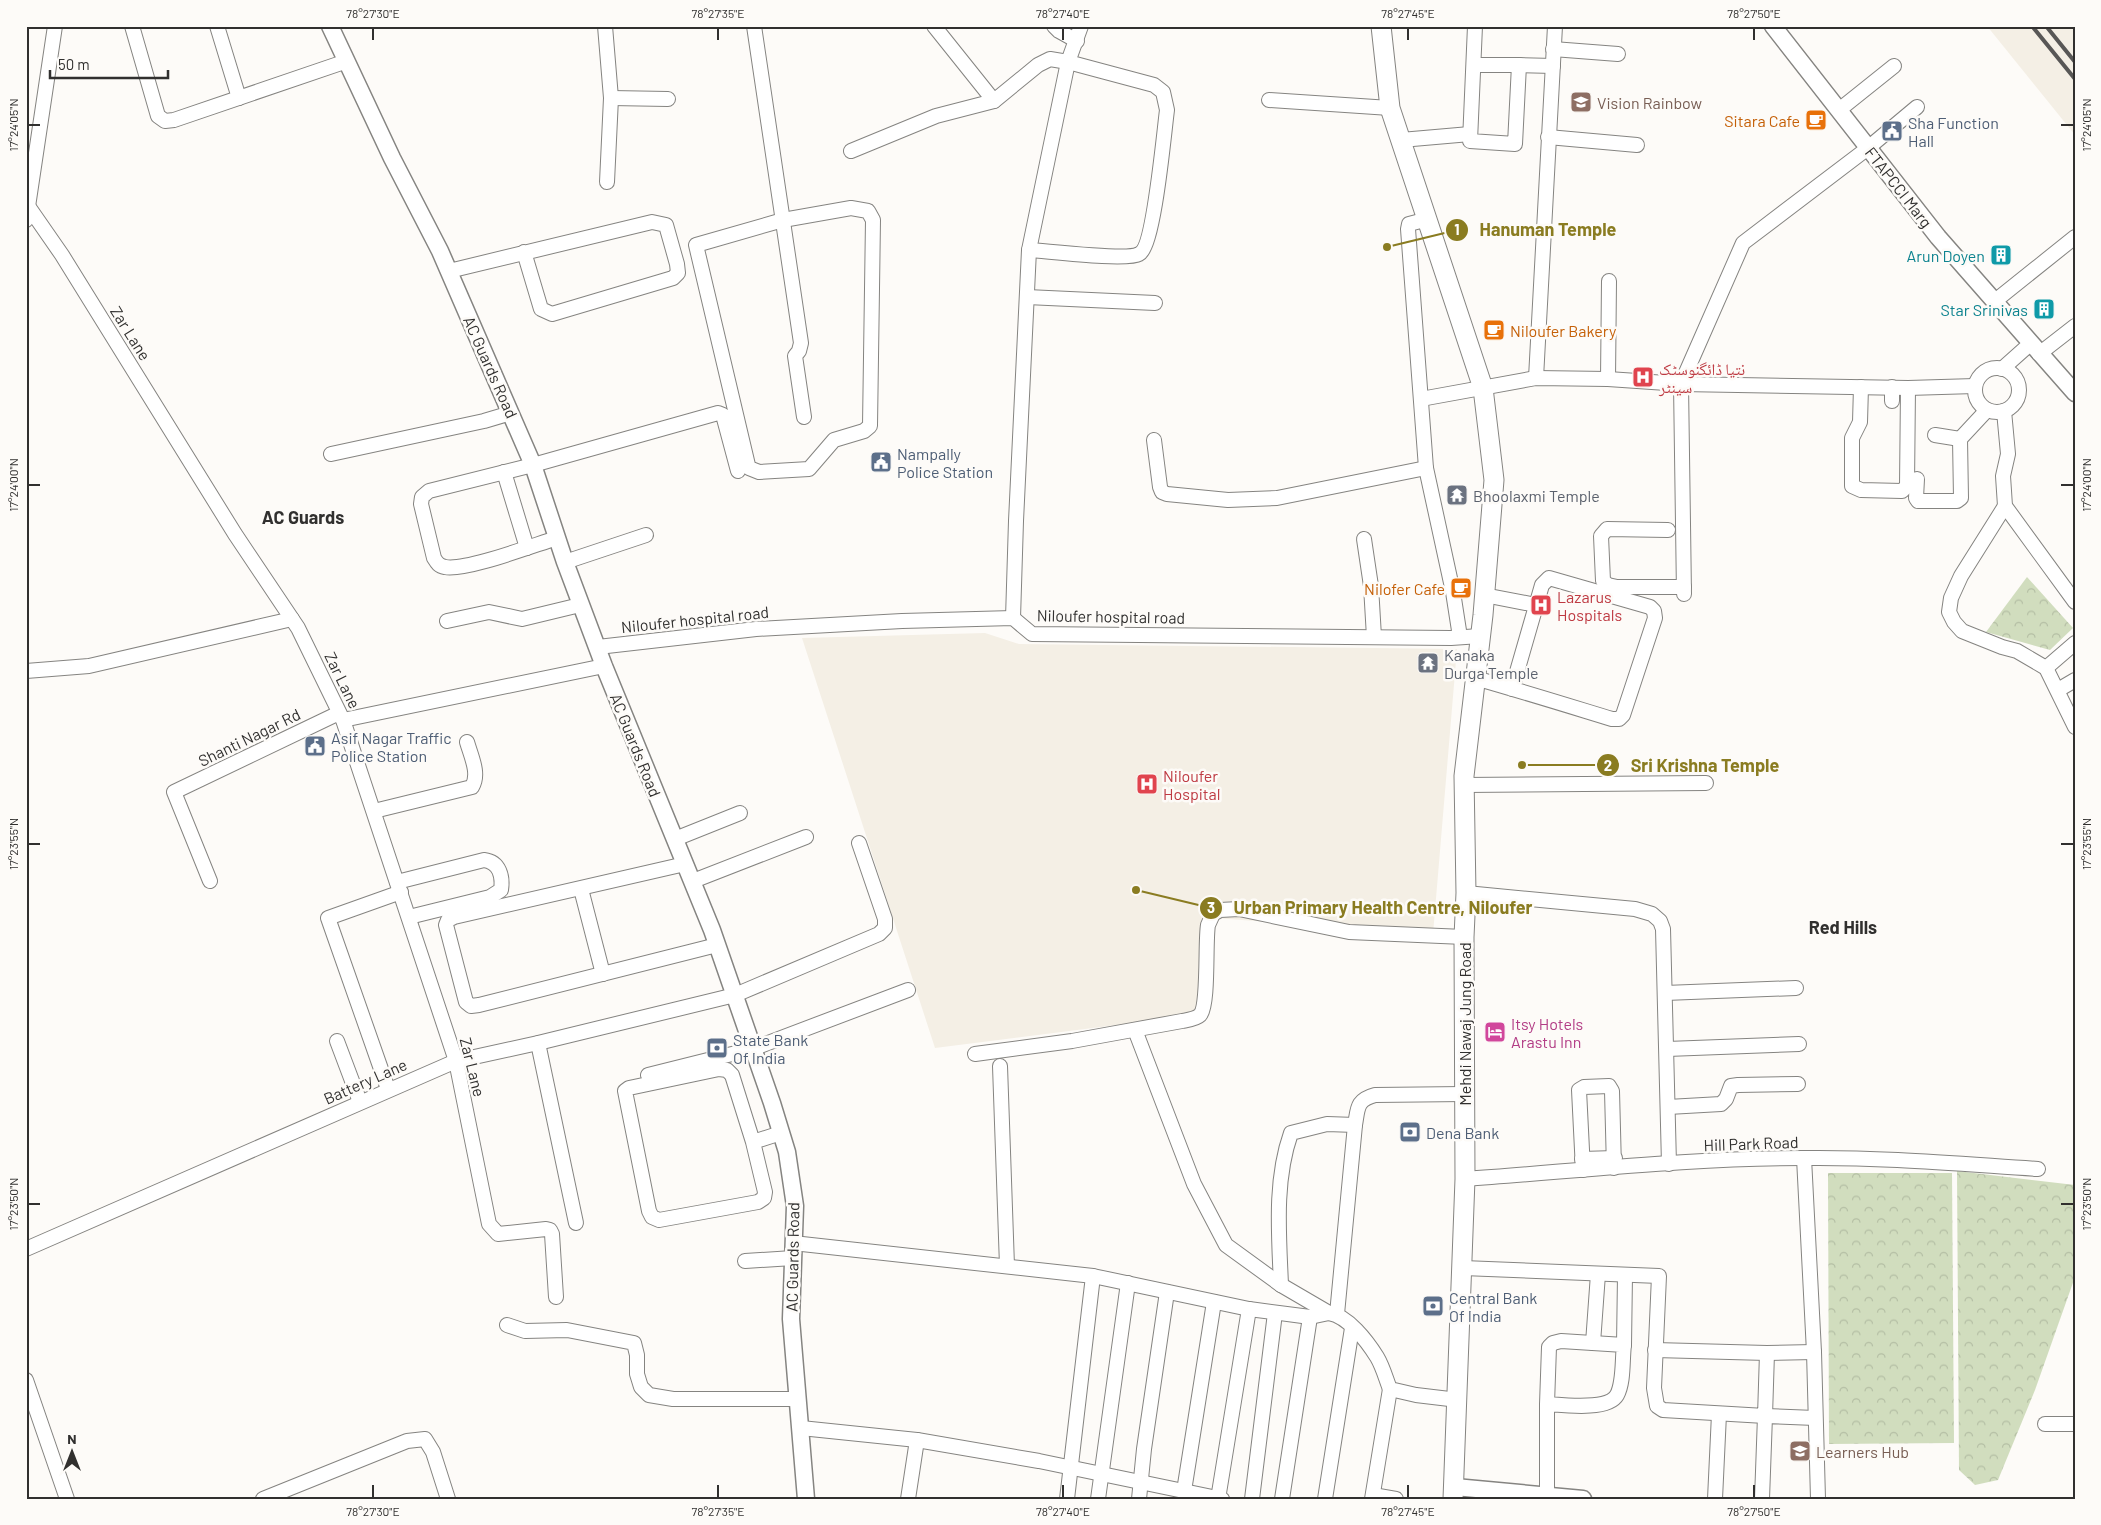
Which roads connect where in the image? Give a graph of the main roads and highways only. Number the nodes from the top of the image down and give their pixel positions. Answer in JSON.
{"nodes":[{"id":1,"x":1381,"y":26,"type":"edge"},
{"id":2,"x":1454,"y":1493,"type":"edge"}],
"edges":[{"from":1,"to":2,"type":"main road","name":"Mehdi Nawaj Jung Road"}]}
